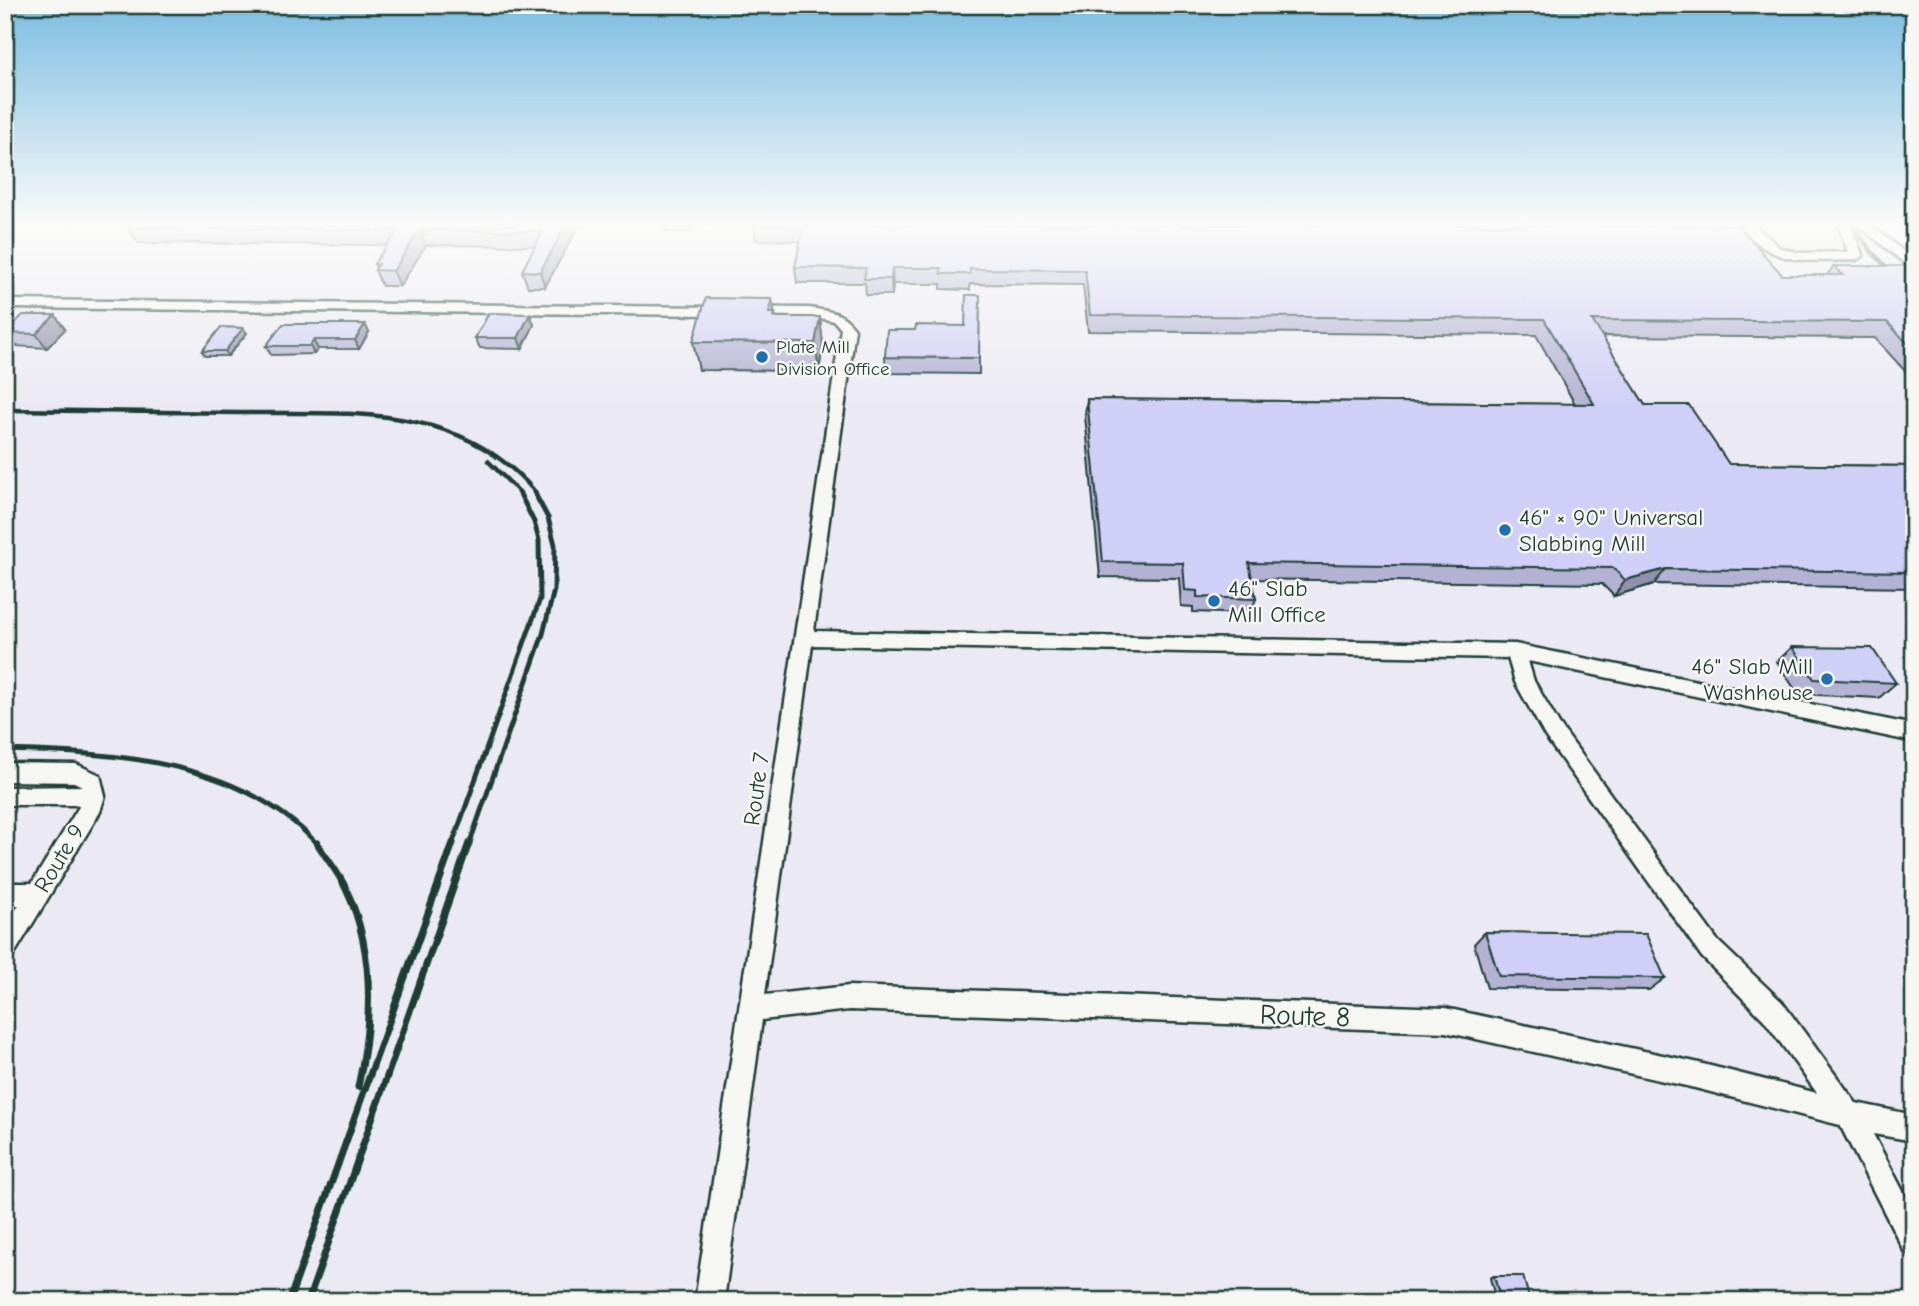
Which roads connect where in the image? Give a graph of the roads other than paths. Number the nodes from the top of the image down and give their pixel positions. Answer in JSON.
{"nodes":[{"id":1,"x":5,"y":304,"type":"edge"},
{"id":2,"x":804,"y":638,"type":"junction"},
{"id":3,"x":1515,"y":651,"type":"junction"},
{"id":4,"x":1914,"y":734,"type":"edge"},
{"id":5,"x":5,"y":772,"type":"edge"},
{"id":6,"x":5,"y":796,"type":"edge"},
{"id":7,"x":93,"y":801,"type":"junction"},
{"id":8,"x":5,"y":894,"type":"edge"},
{"id":9,"x":38,"y":894,"type":"junction"},
{"id":10,"x":5,"y":948,"type":"edge"},
{"id":11,"x":750,"y":1009,"type":"junction"},
{"id":12,"x":1849,"y":1115,"type":"junction"},
{"id":13,"x":1914,"y":1128,"type":"edge"},
{"id":14,"x":1914,"y":1241,"type":"edge"},
{"id":15,"x":709,"y":1301,"type":"edge"}],
"edges":[{"from":1,"to":2,"type":"street","name":"Route 7"},
{"from":2,"to":3,"type":"street"},
{"from":2,"to":11,"type":"street","name":"Route 7"},
{"from":3,"to":4,"type":"street"},
{"from":3,"to":12,"type":"street"},
{"from":5,"to":7,"type":"street"},
{"from":6,"to":7,"type":"street"},
{"from":7,"to":9,"type":"street","name":"Route 9"},
{"from":8,"to":9,"type":"street"},
{"from":9,"to":10,"type":"street","name":"Route 9"},
{"from":11,"to":12,"type":"street","name":"Route 8"},
{"from":11,"to":15,"type":"street","name":"Route 7"},
{"from":12,"to":13,"type":"street","name":"Route 8"},
{"from":12,"to":14,"type":"street"}]}
